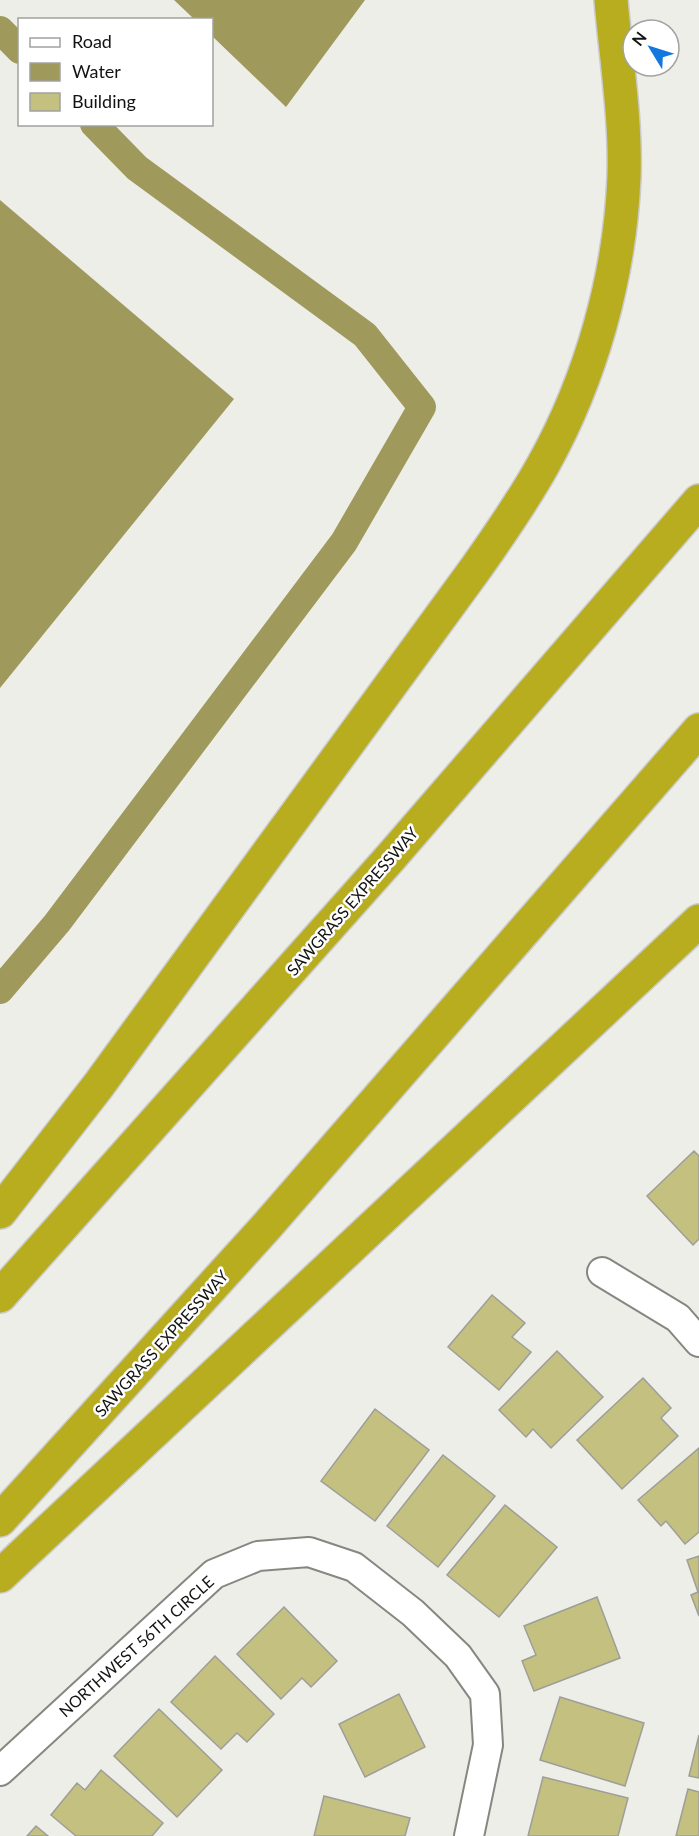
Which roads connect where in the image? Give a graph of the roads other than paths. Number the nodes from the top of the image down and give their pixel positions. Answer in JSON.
{"nodes":[{"id":1,"x":611,"y":0,"type":"edge"},
{"id":2,"x":699,"y":501,"type":"edge"},
{"id":3,"x":699,"y":730,"type":"edge"},
{"id":4,"x":699,"y":921,"type":"edge"},
{"id":5,"x":0,"y":1212,"type":"edge"},
{"id":6,"x":602,"y":1272,"type":"dead end"},
{"id":7,"x":0,"y":1296,"type":"edge"},
{"id":8,"x":699,"y":1342,"type":"edge"},
{"id":9,"x":0,"y":1520,"type":"edge"},
{"id":10,"x":0,"y":1576,"type":"edge"},
{"id":11,"x":0,"y":1771,"type":"edge"},
{"id":12,"x":470,"y":1836,"type":"edge"}],
"edges":[{"from":1,"to":5,"type":"highway"},
{"from":2,"to":7,"type":"highway","name":"SAWGRASS EXPRESSWAY"},
{"from":3,"to":9,"type":"highway","name":"SAWGRASS EXPRESSWAY"},
{"from":4,"to":10,"type":"highway"},
{"from":6,"to":8,"type":"street"},
{"from":11,"to":12,"type":"street","name":"NORTHWEST 56TH CIRCLE"}]}
